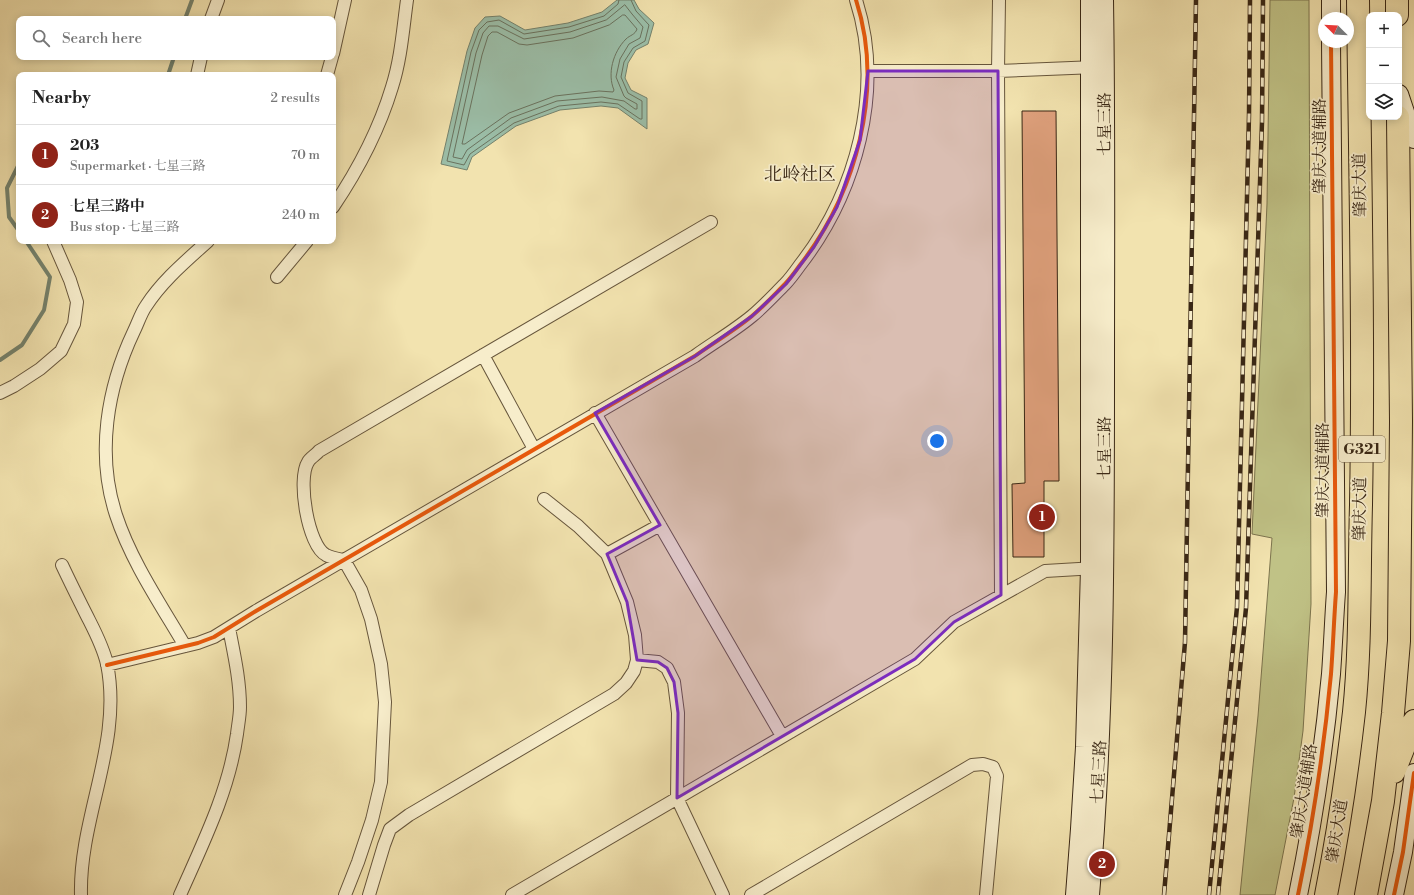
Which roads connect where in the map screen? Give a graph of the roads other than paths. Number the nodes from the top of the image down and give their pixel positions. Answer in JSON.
{"nodes":[{"id":1,"x":218,"y":0,"type":"edge"},
{"id":2,"x":345,"y":0,"type":"edge"},
{"id":3,"x":406,"y":0,"type":"edge"},
{"id":4,"x":856,"y":0,"type":"edge"},
{"id":5,"x":998,"y":0,"type":"edge"},
{"id":6,"x":1090,"y":0,"type":"edge"},
{"id":7,"x":1104,"y":0,"type":"edge"},
{"id":8,"x":1331,"y":0,"type":"edge"},
{"id":9,"x":1358,"y":0,"type":"edge"},
{"id":10,"x":1397,"y":0,"type":"edge"},
{"id":11,"x":1331,"y":12,"type":"edge"},
{"id":12,"x":1397,"y":12,"type":"edge"},
{"id":13,"x":212,"y":16,"type":"edge"},
{"id":14,"x":336,"y":42,"type":"edge"},
{"id":15,"x":1331,"y":48,"type":"edge"},
{"id":16,"x":200,"y":60,"type":"edge"},
{"id":17,"x":332,"y":60,"type":"edge"},
{"id":18,"x":1097,"y":67,"type":"junction"},
{"id":19,"x":868,"y":71,"type":"junction"},
{"id":20,"x":998,"y":71,"type":"junction"},
{"id":21,"x":198,"y":72,"type":"edge"},
{"id":22,"x":328,"y":72,"type":"edge"},
{"id":23,"x":1402,"y":103,"type":"edge"},
{"id":24,"x":1398,"y":120,"type":"edge"},
{"id":25,"x":1414,"y":139,"type":"edge"},
{"id":26,"x":336,"y":202,"type":"edge"},
{"id":27,"x":711,"y":222,"type":"dead end"},
{"id":28,"x":54,"y":244,"type":"edge"},
{"id":29,"x":205,"y":244,"type":"edge"},
{"id":30,"x":304,"y":244,"type":"edge"},
{"id":31,"x":277,"y":277,"type":"dead end"},
{"id":32,"x":483,"y":355,"type":"junction"},
{"id":33,"x":0,"y":393,"type":"edge"},
{"id":34,"x":595,"y":413,"type":"junction"},
{"id":35,"x":534,"y":449,"type":"junction"},
{"id":36,"x":544,"y":499,"type":"dead end"},
{"id":37,"x":660,"y":525,"type":"junction"},
{"id":38,"x":607,"y":554,"type":"junction"},
{"id":39,"x":344,"y":560,"type":"junction"},
{"id":40,"x":62,"y":565,"type":"dead end"},
{"id":41,"x":1097,"y":568,"type":"junction"},
{"id":42,"x":1001,"y":595,"type":"junction"},
{"id":43,"x":229,"y":628,"type":"junction"},
{"id":44,"x":185,"y":646,"type":"junction"},
{"id":45,"x":637,"y":660,"type":"junction"},
{"id":46,"x":107,"y":665,"type":"junction"},
{"id":47,"x":1414,"y":721,"type":"edge"},
{"id":48,"x":782,"y":736,"type":"junction"},
{"id":49,"x":1414,"y":773,"type":"edge"},
{"id":50,"x":677,"y":798,"type":"junction"},
{"id":51,"x":1383,"y":801,"type":"junction"},
{"id":52,"x":81,"y":895,"type":"edge"},
{"id":53,"x":180,"y":895,"type":"edge"},
{"id":54,"x":345,"y":895,"type":"edge"},
{"id":55,"x":369,"y":895,"type":"edge"},
{"id":56,"x":512,"y":895,"type":"edge"},
{"id":57,"x":723,"y":895,"type":"edge"},
{"id":58,"x":751,"y":895,"type":"edge"},
{"id":59,"x":986,"y":895,"type":"edge"},
{"id":60,"x":1075,"y":895,"type":"edge"},
{"id":61,"x":1090,"y":895,"type":"edge"},
{"id":62,"x":1298,"y":895,"type":"edge"},
{"id":63,"x":1326,"y":895,"type":"edge"},
{"id":64,"x":1366,"y":895,"type":"edge"},
{"id":65,"x":1394,"y":895,"type":"edge"}],
"edges":[{"from":1,"to":13,"type":"street"},
{"from":2,"to":14,"type":"street"},
{"from":3,"to":26,"type":"street"},
{"from":4,"to":19,"type":"street"},
{"from":5,"to":20,"type":"street"},
{"from":6,"to":18,"type":"street","name":"七星三路"},
{"from":7,"to":18,"type":"street","name":"七星三路"},
{"from":8,"to":11,"type":"street"},
{"from":9,"to":63,"type":"highway","name":"肇庆大道","number":"G321"},
{"from":10,"to":12,"type":"highway"},
{"from":15,"to":62,"type":"street","name":"肇庆大道辅路"},
{"from":16,"to":21,"type":"street"},
{"from":17,"to":22,"type":"street"},
{"from":18,"to":20,"type":"street"},
{"from":18,"to":41,"type":"street","name":"七星三路"},
{"from":19,"to":20,"type":"street"},
{"from":19,"to":34,"type":"street"},
{"from":20,"to":42,"type":"street"},
{"from":23,"to":25,"type":"street"},
{"from":24,"to":51,"type":"highway","number":"G321"},
{"from":27,"to":32,"type":"street"},
{"from":28,"to":33,"type":"street"},
{"from":29,"to":44,"type":"street"},
{"from":30,"to":31,"type":"street"},
{"from":32,"to":35,"type":"street"},
{"from":32,"to":39,"type":"street"},
{"from":34,"to":35,"type":"street"},
{"from":34,"to":37,"type":"street"},
{"from":35,"to":39,"type":"street"},
{"from":36,"to":38,"type":"street"},
{"from":37,"to":38,"type":"street"},
{"from":37,"to":48,"type":"street"},
{"from":38,"to":45,"type":"street"},
{"from":39,"to":43,"type":"street"},
{"from":39,"to":54,"type":"street"},
{"from":40,"to":46,"type":"street"},
{"from":41,"to":42,"type":"street"},
{"from":41,"to":60,"type":"street","name":"七星三路"},
{"from":41,"to":61,"type":"street","name":"七星三路"},
{"from":42,"to":48,"type":"street"},
{"from":43,"to":44,"type":"street"},
{"from":43,"to":53,"type":"street"},
{"from":44,"to":46,"type":"street"},
{"from":45,"to":50,"type":"street"},
{"from":45,"to":55,"type":"street"},
{"from":46,"to":52,"type":"street"},
{"from":47,"to":51,"type":"highway"},
{"from":48,"to":50,"type":"street"},
{"from":49,"to":65,"type":"street"},
{"from":50,"to":56,"type":"street"},
{"from":50,"to":57,"type":"street"},
{"from":51,"to":64,"type":"highway","number":"G321"},
{"from":58,"to":59,"type":"street"}]}
